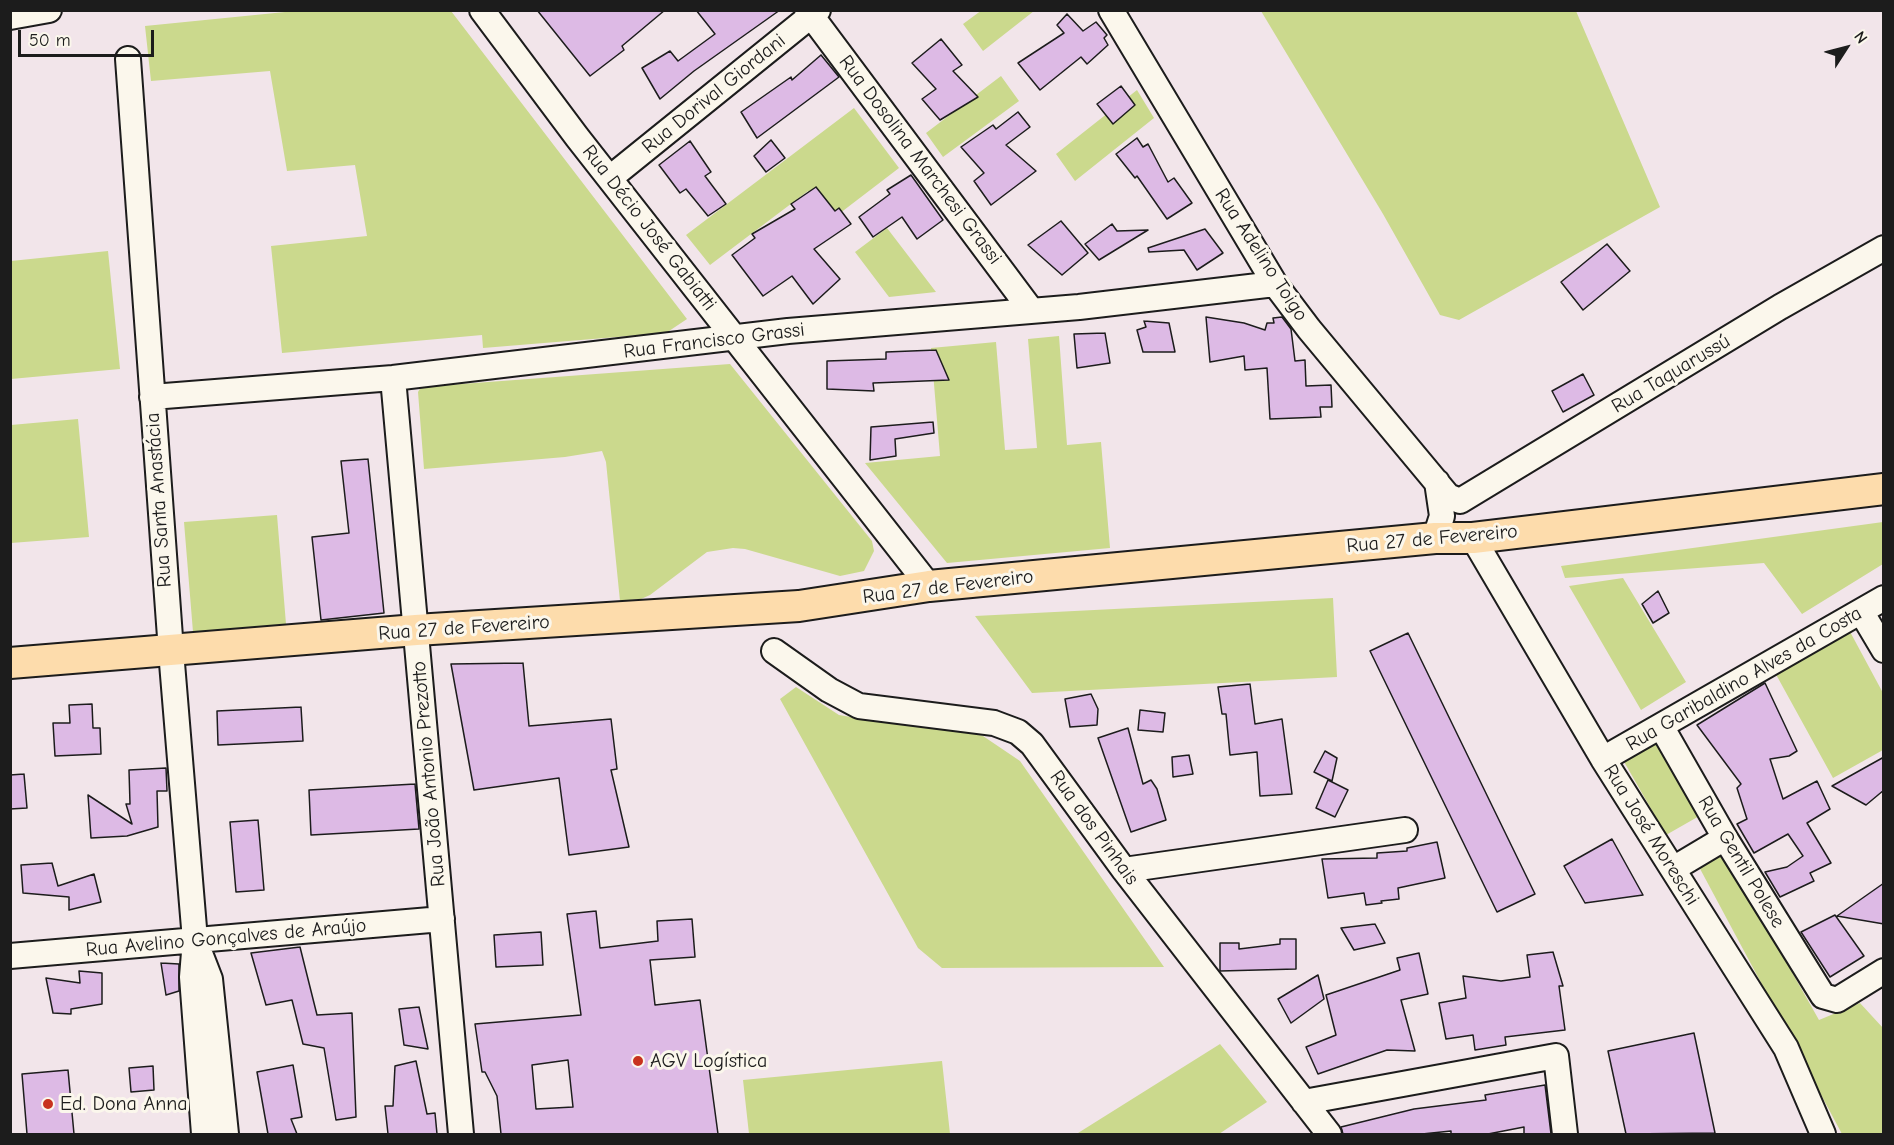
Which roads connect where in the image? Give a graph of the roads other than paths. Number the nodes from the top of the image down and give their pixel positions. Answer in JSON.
{"nodes":[{"id":1,"x":49,"y":10,"type":"edge"},
{"id":2,"x":482,"y":10,"type":"edge"},
{"id":3,"x":1111,"y":10,"type":"edge"},
{"id":4,"x":812,"y":12,"type":"edge"},
{"id":5,"x":10,"y":17,"type":"edge"},
{"id":6,"x":128,"y":59,"type":"dead end"},
{"id":7,"x":610,"y":178,"type":"junction"},
{"id":8,"x":1884,"y":248,"type":"edge"},
{"id":9,"x":1275,"y":284,"type":"junction"},
{"id":10,"x":1030,"y":310,"type":"junction"},
{"id":11,"x":736,"y":338,"type":"junction"},
{"id":12,"x":393,"y":378,"type":"junction"},
{"id":13,"x":152,"y":397,"type":"junction"},
{"id":14,"x":1437,"y":482,"type":"junction"},
{"id":15,"x":1884,"y":489,"type":"edge"},
{"id":16,"x":1460,"y":501,"type":"joint"},
{"id":17,"x":1473,"y":537,"type":"junction"},
{"id":18,"x":1435,"y":538,"type":"junction"},
{"id":19,"x":929,"y":586,"type":"junction"},
{"id":20,"x":1884,"y":598,"type":"edge"},
{"id":21,"x":1862,"y":613,"type":"junction"},
{"id":22,"x":416,"y":630,"type":"junction"},
{"id":23,"x":1884,"y":650,"type":"edge"},
{"id":24,"x":171,"y":651,"type":"junction"},
{"id":25,"x":774,"y":651,"type":"dead end"},
{"id":26,"x":10,"y":663,"type":"edge"},
{"id":27,"x":1660,"y":726,"type":"junction"},
{"id":28,"x":1603,"y":759,"type":"junction"},
{"id":29,"x":1405,"y":830,"type":"dead end"},
{"id":30,"x":1725,"y":838,"type":"junction"},
{"id":31,"x":1673,"y":869,"type":"junction"},
{"id":32,"x":1124,"y":870,"type":"junction"},
{"id":33,"x":442,"y":919,"type":"junction"},
{"id":34,"x":195,"y":940,"type":"junction"},
{"id":35,"x":10,"y":956,"type":"edge"},
{"id":36,"x":1884,"y":971,"type":"edge"},
{"id":37,"x":1304,"y":1102,"type":"junction"},
{"id":38,"x":214,"y":1124,"type":"edge"},
{"id":39,"x":461,"y":1134,"type":"edge"},
{"id":40,"x":1329,"y":1134,"type":"edge"},
{"id":41,"x":1565,"y":1134,"type":"edge"},
{"id":42,"x":1823,"y":1134,"type":"edge"}],
"edges":[{"from":1,"to":5,"type":"street"},
{"from":2,"to":7,"type":"street","name":"Rua Décio José Gabiatti"},
{"from":3,"to":9,"type":"street","name":"Rua Adelino Toigo"},
{"from":4,"to":7,"type":"street","name":"Rua Dorival Giordani"},
{"from":4,"to":10,"type":"street","name":"Rua Dosolina Marchesi Grassi"},
{"from":6,"to":13,"type":"street","name":"Rua Santa Anastácia"},
{"from":7,"to":11,"type":"street","name":"Rua Décio José Gabiatti"},
{"from":8,"to":16,"type":"street","name":"Rua Taquarussú"},
{"from":9,"to":10,"type":"street","name":"Rua Francisco Grassi"},
{"from":9,"to":14,"type":"street","name":"Rua Adelino Toigo"},
{"from":10,"to":11,"type":"street","name":"Rua Francisco Grassi"},
{"from":11,"to":12,"type":"street","name":"Rua Francisco Grassi"},
{"from":11,"to":19,"type":"street","name":"Rua Décio José Gabiatti"},
{"from":12,"to":13,"type":"street","name":"Rua Francisco Grassi"},
{"from":12,"to":22,"type":"street","name":"Rua João Antonio Prezotto"},
{"from":13,"to":24,"type":"street","name":"Rua Santa Anastácia"},
{"from":14,"to":16,"type":"street","name":"Rua Adelino Toigo"},
{"from":14,"to":18,"type":"street"},
{"from":15,"to":17,"type":"main road","name":"Rua 27 de Fevereiro"},
{"from":17,"to":18,"type":"main road","name":"Rua 27 de Fevereiro"},
{"from":17,"to":28,"type":"street","name":"Rua José Moreschi"},
{"from":18,"to":19,"type":"main road","name":"Rua 27 de Fevereiro"},
{"from":19,"to":22,"type":"main road","name":"Rua 27 de Fevereiro"},
{"from":20,"to":21,"type":"street","name":"Rua Garibaldino Alves da Costa"},
{"from":21,"to":23,"type":"street"},
{"from":21,"to":27,"type":"street","name":"Rua Garibaldino Alves da Costa"},
{"from":22,"to":24,"type":"main road","name":"Rua 27 de Fevereiro"},
{"from":22,"to":33,"type":"street","name":"Rua João Antonio Prezotto"},
{"from":24,"to":26,"type":"main road","name":"Rua 27 de Fevereiro"},
{"from":24,"to":34,"type":"street","name":"Rua Santa Anastácia"},
{"from":25,"to":32,"type":"street","name":"Rua dos Pinhais"},
{"from":27,"to":28,"type":"street","name":"Rua Garibaldino Alves da Costa"},
{"from":27,"to":30,"type":"street","name":"Rua Gentil Polese"},
{"from":28,"to":31,"type":"street","name":"Rua José Moreschi"},
{"from":29,"to":32,"type":"street"},
{"from":30,"to":31,"type":"street"},
{"from":30,"to":36,"type":"street","name":"Rua Gentil Polese"},
{"from":31,"to":42,"type":"street","name":"Rua José Moreschi"},
{"from":32,"to":37,"type":"street","name":"Rua dos Pinhais"},
{"from":33,"to":34,"type":"street","name":"Rua Avelino Gonçalves de Araújo"},
{"from":33,"to":39,"type":"street","name":"Rua João Antonio Prezotto"},
{"from":34,"to":35,"type":"street","name":"Rua Avelino Gonçalves de Araújo"},
{"from":34,"to":38,"type":"street","name":"Rua Santa Anastácia"},
{"from":37,"to":40,"type":"street","name":"Rua dos Pinhais"},
{"from":37,"to":41,"type":"street"}]}
